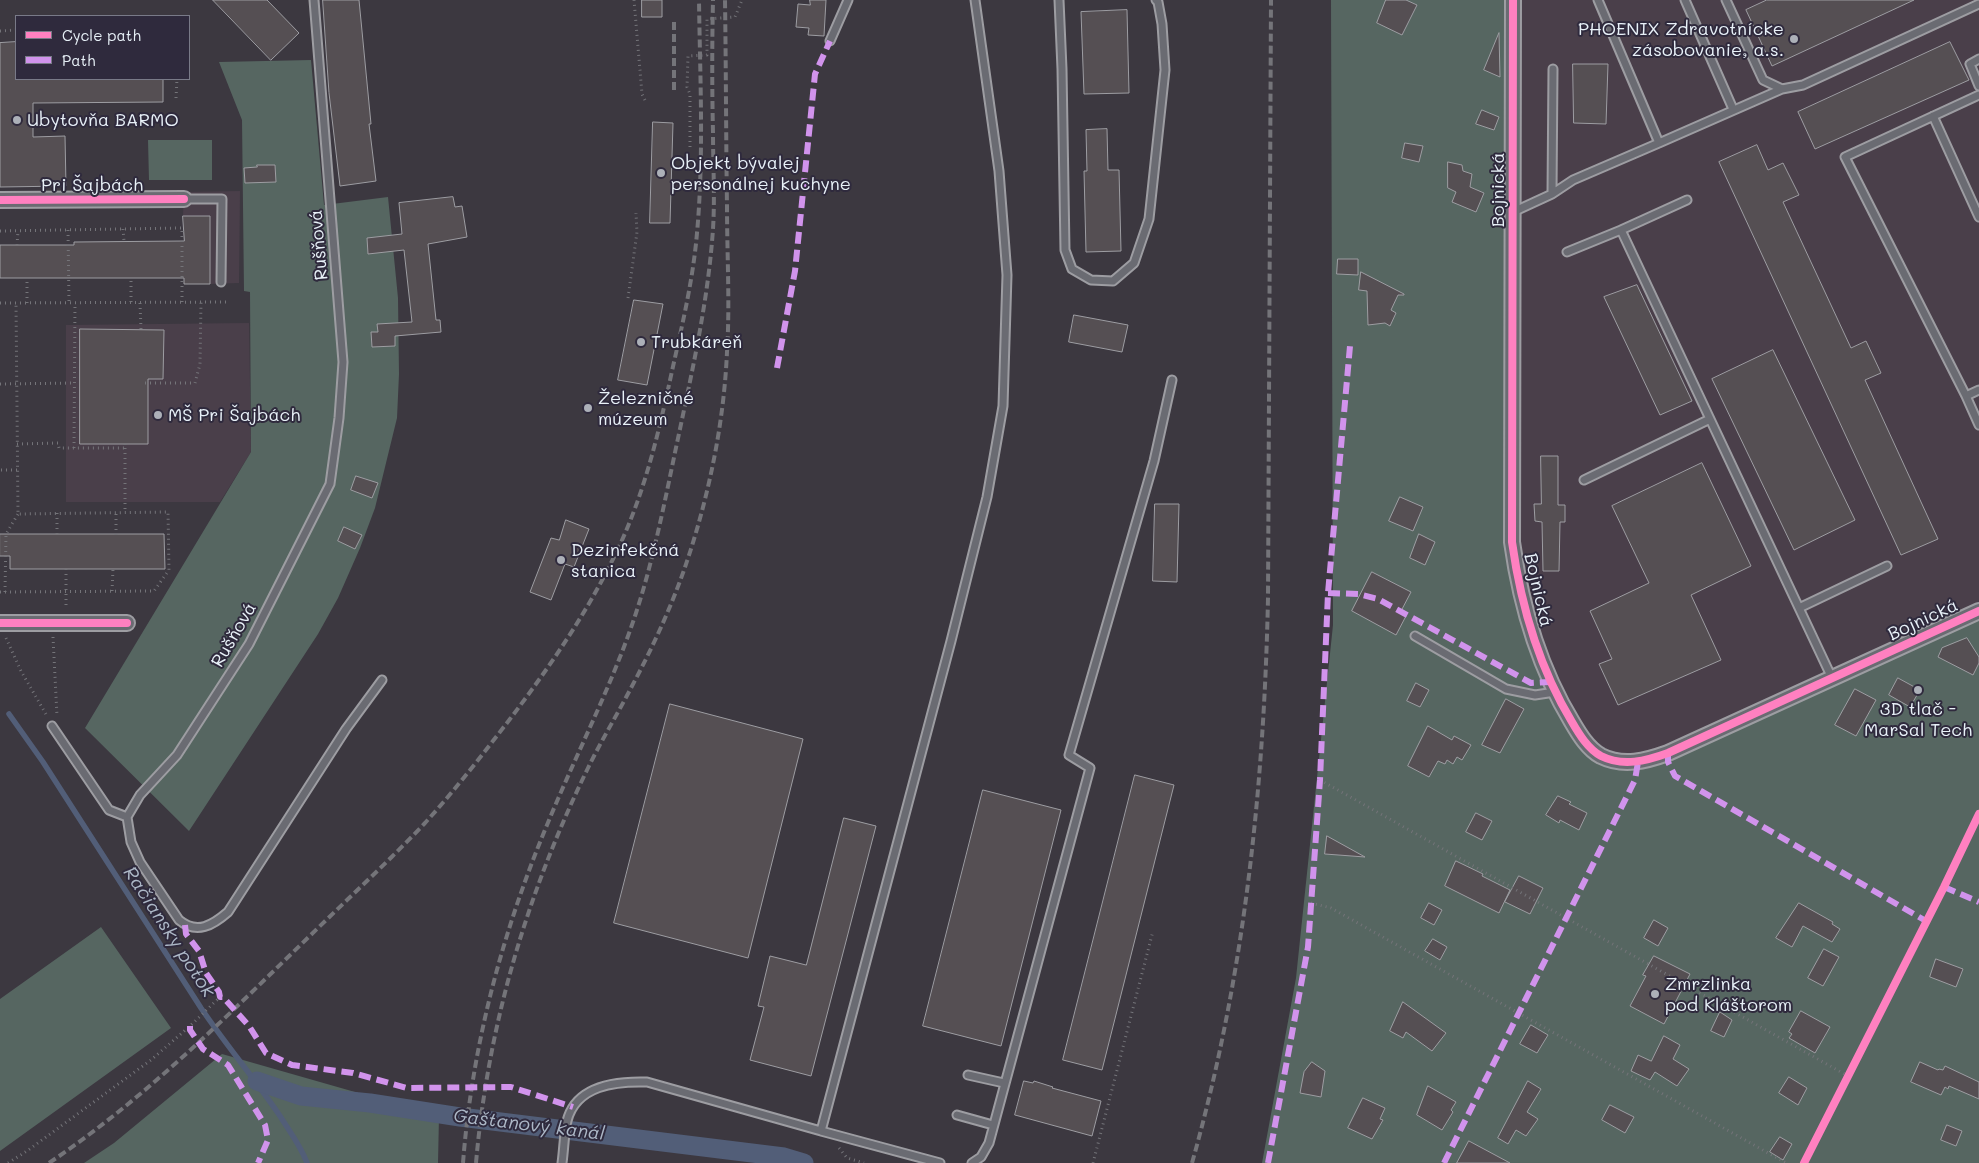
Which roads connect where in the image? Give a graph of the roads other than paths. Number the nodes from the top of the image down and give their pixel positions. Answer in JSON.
{"nodes":[{"id":1,"x":314,"y":0,"type":"edge"},
{"id":2,"x":848,"y":0,"type":"edge"},
{"id":3,"x":975,"y":0,"type":"edge"},
{"id":4,"x":1059,"y":0,"type":"edge"},
{"id":5,"x":1156,"y":0,"type":"edge"},
{"id":6,"x":1513,"y":0,"type":"edge"},
{"id":7,"x":1598,"y":0,"type":"edge"},
{"id":8,"x":1685,"y":0,"type":"edge"},
{"id":9,"x":1726,"y":0,"type":"edge"},
{"id":10,"x":1979,"y":4,"type":"edge"},
{"id":11,"x":830,"y":41,"type":"dead end"},
{"id":12,"x":1979,"y":59,"type":"edge"},
{"id":13,"x":1553,"y":69,"type":"dead end"},
{"id":14,"x":1979,"y":86,"type":"edge"},
{"id":15,"x":1782,"y":89,"type":"junction"},
{"id":16,"x":1979,"y":95,"type":"edge"},
{"id":17,"x":1732,"y":109,"type":"junction"},
{"id":18,"x":1933,"y":116,"type":"junction"},
{"id":19,"x":1659,"y":144,"type":"junction"},
{"id":20,"x":1552,"y":194,"type":"junction"},
{"id":21,"x":184,"y":199,"type":"joint"},
{"id":22,"x":0,"y":200,"type":"edge"},
{"id":23,"x":1687,"y":200,"type":"dead end"},
{"id":24,"x":1513,"y":212,"type":"junction"},
{"id":25,"x":1979,"y":217,"type":"edge"},
{"id":26,"x":1622,"y":230,"type":"junction"},
{"id":27,"x":1567,"y":252,"type":"dead end"},
{"id":28,"x":220,"y":282,"type":"dead end"},
{"id":29,"x":1172,"y":380,"type":"dead end"},
{"id":30,"x":1979,"y":390,"type":"edge"},
{"id":31,"x":1966,"y":396,"type":"junction"},
{"id":32,"x":1710,"y":419,"type":"junction"},
{"id":33,"x":1979,"y":426,"type":"edge"},
{"id":34,"x":1584,"y":480,"type":"dead end"},
{"id":35,"x":1887,"y":566,"type":"dead end"},
{"id":36,"x":1799,"y":608,"type":"junction"},
{"id":37,"x":1979,"y":610,"type":"edge"},
{"id":38,"x":127,"y":623,"type":"dead end"},
{"id":39,"x":2,"y":627,"type":"edge"},
{"id":40,"x":1415,"y":636,"type":"dead end"},
{"id":41,"x":1832,"y":678,"type":"junction"},
{"id":42,"x":382,"y":680,"type":"dead end"},
{"id":43,"x":1555,"y":692,"type":"junction"},
{"id":44,"x":52,"y":726,"type":"road end"},
{"id":45,"x":128,"y":817,"type":"junction"},
{"id":46,"x":968,"y":1075,"type":"dead end"},
{"id":47,"x":1004,"y":1083,"type":"junction"},
{"id":48,"x":957,"y":1115,"type":"dead end"},
{"id":49,"x":994,"y":1125,"type":"junction"},
{"id":50,"x":821,"y":1131,"type":"junction"},
{"id":51,"x":562,"y":1163,"type":"edge"},
{"id":52,"x":940,"y":1163,"type":"edge"},
{"id":53,"x":972,"y":1163,"type":"edge"}],
"edges":[{"from":1,"to":45,"type":"lane","name":"Rušňová"},
{"from":2,"to":11,"type":"lane"},
{"from":3,"to":50,"type":"lane"},
{"from":4,"to":5,"type":"lane"},
{"from":6,"to":24,"type":"street","name":"Bojnická"},
{"from":7,"to":19,"type":"lane"},
{"from":8,"to":17,"type":"lane"},
{"from":9,"to":15,"type":"lane"},
{"from":10,"to":15,"type":"lane"},
{"from":12,"to":14,"type":"lane"},
{"from":13,"to":20,"type":"lane"},
{"from":15,"to":17,"type":"lane"},
{"from":16,"to":18,"type":"lane"},
{"from":17,"to":19,"type":"lane"},
{"from":18,"to":25,"type":"lane"},
{"from":18,"to":31,"type":"lane"},
{"from":19,"to":20,"type":"lane"},
{"from":20,"to":24,"type":"lane"},
{"from":21,"to":22,"type":"street","name":"Pri Šajbách"},
{"from":21,"to":28,"type":"lane"},
{"from":23,"to":26,"type":"lane"},
{"from":24,"to":43,"type":"street","name":"Bojnická"},
{"from":26,"to":27,"type":"lane"},
{"from":26,"to":32,"type":"lane"},
{"from":29,"to":47,"type":"lane"},
{"from":30,"to":31,"type":"lane"},
{"from":31,"to":33,"type":"lane"},
{"from":32,"to":34,"type":"lane"},
{"from":32,"to":36,"type":"lane"},
{"from":35,"to":36,"type":"lane"},
{"from":36,"to":41,"type":"lane"},
{"from":37,"to":41,"type":"street","name":"Bojnická"},
{"from":38,"to":39,"type":"street"},
{"from":40,"to":43,"type":"lane"},
{"from":41,"to":43,"type":"street","name":"Bojnická"},
{"from":42,"to":45,"type":"lane"},
{"from":44,"to":45,"type":"lane"},
{"from":46,"to":47,"type":"lane"},
{"from":47,"to":49,"type":"lane"},
{"from":48,"to":49,"type":"lane"},
{"from":49,"to":53,"type":"lane"},
{"from":50,"to":51,"type":"lane"},
{"from":50,"to":52,"type":"lane"}]}
